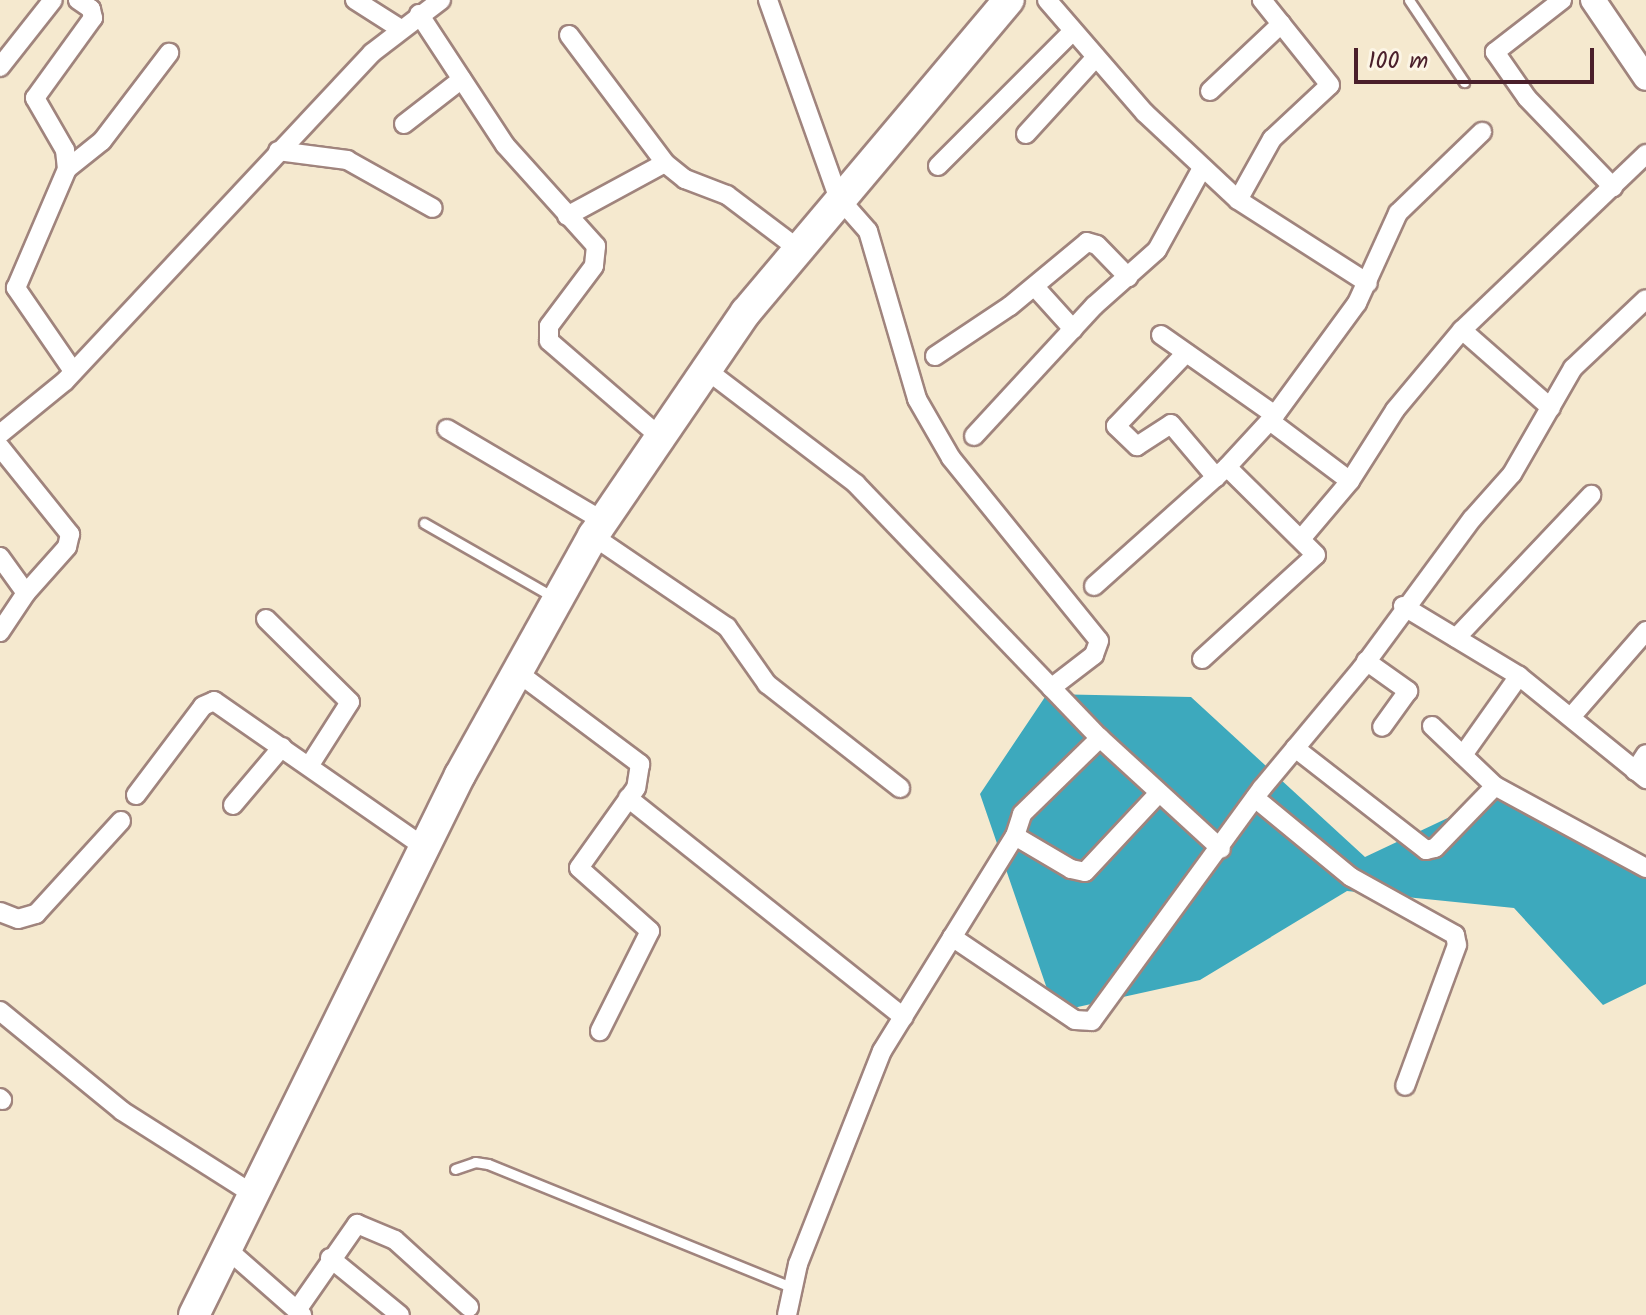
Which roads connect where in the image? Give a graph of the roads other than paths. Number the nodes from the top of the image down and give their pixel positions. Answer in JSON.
{"nodes":[{"id":1,"x":78,"y":0,"type":"edge"},
{"id":2,"x":355,"y":0,"type":"edge"},
{"id":3,"x":441,"y":0,"type":"edge"},
{"id":4,"x":768,"y":0,"type":"edge"},
{"id":5,"x":1009,"y":0,"type":"edge"},
{"id":6,"x":1047,"y":0,"type":"edge"},
{"id":7,"x":1262,"y":0,"type":"edge"},
{"id":8,"x":1409,"y":0,"type":"edge"},
{"id":9,"x":1562,"y":0,"type":"edge"},
{"id":10,"x":1593,"y":0,"type":"edge"},
{"id":11,"x":46,"y":2,"type":"edge"},
{"id":12,"x":419,"y":14,"type":"junction"},
{"id":13,"x":1281,"y":24,"type":"junction"},
{"id":14,"x":399,"y":28,"type":"junction"},
{"id":15,"x":1073,"y":31,"type":"junction"},
{"id":16,"x":569,"y":35,"type":"dead end"},
{"id":17,"x":169,"y":53,"type":"dead end"},
{"id":18,"x":1096,"y":57,"type":"junction"},
{"id":19,"x":0,"y":67,"type":"edge"},
{"id":20,"x":1646,"y":78,"type":"edge"},
{"id":21,"x":462,"y":79,"type":"junction"},
{"id":22,"x":1464,"y":82,"type":"dead end"},
{"id":23,"x":1210,"y":91,"type":"dead end"},
{"id":24,"x":404,"y":124,"type":"dead end"},
{"id":25,"x":1482,"y":132,"type":"dead end"},
{"id":26,"x":1026,"y":134,"type":"dead end"},
{"id":27,"x":278,"y":151,"type":"junction"},
{"id":28,"x":1646,"y":154,"type":"edge"},
{"id":29,"x":665,"y":163,"type":"junction"},
{"id":30,"x":938,"y":166,"type":"dead end"},
{"id":31,"x":1202,"y":168,"type":"junction"},
{"id":32,"x":67,"y":169,"type":"junction"},
{"id":33,"x":1613,"y":187,"type":"junction"},
{"id":34,"x":846,"y":188,"type":"junction"},
{"id":35,"x":1238,"y":200,"type":"junction"},
{"id":36,"x":433,"y":208,"type":"dead end"},
{"id":37,"x":567,"y":216,"type":"junction"},
{"id":38,"x":797,"y":248,"type":"junction"},
{"id":39,"x":1128,"y":277,"type":"junction"},
{"id":40,"x":1368,"y":283,"type":"junction"},
{"id":41,"x":1035,"y":287,"type":"junction"},
{"id":42,"x":1646,"y":299,"type":"edge"},
{"id":43,"x":1073,"y":329,"type":"junction"},
{"id":44,"x":1462,"y":330,"type":"junction"},
{"id":45,"x":1161,"y":335,"type":"dead end"},
{"id":46,"x":1186,"y":353,"type":"junction"},
{"id":47,"x":935,"y":356,"type":"dead end"},
{"id":48,"x":704,"y":368,"type":"junction"},
{"id":49,"x":73,"y":371,"type":"junction"},
{"id":50,"x":1551,"y":408,"type":"junction"},
{"id":51,"x":1272,"y":418,"type":"junction"},
{"id":52,"x":447,"y":429,"type":"dead end"},
{"id":53,"x":0,"y":434,"type":"edge"},
{"id":54,"x":658,"y":435,"type":"junction"},
{"id":55,"x":974,"y":436,"type":"dead end"},
{"id":56,"x":0,"y":447,"type":"edge"},
{"id":57,"x":1222,"y":472,"type":"junction"},
{"id":58,"x":1350,"y":481,"type":"junction"},
{"id":59,"x":1591,"y":495,"type":"dead end"},
{"id":60,"x":424,"y":523,"type":"dead end"},
{"id":61,"x":598,"y":529,"type":"junction"},
{"id":62,"x":1301,"y":539,"type":"junction"},
{"id":63,"x":0,"y":557,"type":"edge"},
{"id":64,"x":1094,"y":586,"type":"dead end"},
{"id":65,"x":26,"y":593,"type":"junction"},
{"id":66,"x":558,"y":599,"type":"junction"},
{"id":67,"x":1403,"y":606,"type":"junction"},
{"id":68,"x":266,"y":619,"type":"dead end"},
{"id":69,"x":1646,"y":631,"type":"edge"},
{"id":70,"x":0,"y":632,"type":"edge"},
{"id":71,"x":1456,"y":638,"type":"junction"},
{"id":72,"x":1202,"y":659,"type":"dead end"},
{"id":73,"x":1366,"y":661,"type":"junction"},
{"id":74,"x":517,"y":672,"type":"junction"},
{"id":75,"x":1519,"y":676,"type":"junction"},
{"id":76,"x":1051,"y":688,"type":"junction"},
{"id":77,"x":1571,"y":717,"type":"junction"},
{"id":78,"x":1432,"y":726,"type":"dead end"},
{"id":79,"x":1382,"y":727,"type":"dead end"},
{"id":80,"x":1100,"y":738,"type":"junction"},
{"id":81,"x":282,"y":747,"type":"junction"},
{"id":82,"x":1295,"y":748,"type":"junction"},
{"id":83,"x":1646,"y":754,"type":"edge"},
{"id":84,"x":1463,"y":755,"type":"junction"},
{"id":85,"x":309,"y":766,"type":"junction"},
{"id":86,"x":1640,"y":775,"type":"edge"},
{"id":87,"x":1495,"y":786,"type":"junction"},
{"id":88,"x":900,"y":788,"type":"dead end"},
{"id":89,"x":1262,"y":788,"type":"junction"},
{"id":90,"x":1158,"y":794,"type":"junction"},
{"id":91,"x":136,"y":795,"type":"dead end"},
{"id":92,"x":628,"y":798,"type":"junction"},
{"id":93,"x":233,"y":805,"type":"dead end"},
{"id":94,"x":121,"y":821,"type":"dead end"},
{"id":95,"x":1015,"y":836,"type":"junction"},
{"id":96,"x":424,"y":847,"type":"junction"},
{"id":97,"x":1221,"y":849,"type":"junction"},
{"id":98,"x":1643,"y":860,"type":"edge"},
{"id":99,"x":0,"y":912,"type":"edge"},
{"id":100,"x":952,"y":937,"type":"junction"},
{"id":101,"x":0,"y":1011,"type":"edge"},
{"id":102,"x":903,"y":1017,"type":"junction"},
{"id":103,"x":600,"y":1031,"type":"dead end"},
{"id":104,"x":1405,"y":1086,"type":"dead end"},
{"id":105,"x":455,"y":1169,"type":"dead end"},
{"id":106,"x":253,"y":1194,"type":"junction"},
{"id":107,"x":227,"y":1249,"type":"junction"},
{"id":108,"x":330,"y":1258,"type":"junction"},
{"id":109,"x":791,"y":1287,"type":"junction"},
{"id":110,"x":469,"y":1307,"type":"dead end"},
{"id":111,"x":300,"y":1312,"type":"edge"},
{"id":112,"x":194,"y":1315,"type":"edge"},
{"id":113,"x":400,"y":1315,"type":"edge"},
{"id":114,"x":787,"y":1315,"type":"edge"}],
"edges":[{"from":1,"to":32,"type":"street"},
{"from":2,"to":14,"type":"street"},
{"from":3,"to":12,"type":"street"},
{"from":4,"to":34,"type":"street"},
{"from":5,"to":34,"type":"main road"},
{"from":6,"to":15,"type":"street"},
{"from":7,"to":13,"type":"street"},
{"from":8,"to":22,"type":"lane"},
{"from":9,"to":33,"type":"street"},
{"from":10,"to":20,"type":"street"},
{"from":11,"to":19,"type":"street"},
{"from":12,"to":14,"type":"street"},
{"from":12,"to":21,"type":"street"},
{"from":13,"to":23,"type":"street"},
{"from":13,"to":35,"type":"street"},
{"from":14,"to":27,"type":"street"},
{"from":15,"to":18,"type":"street"},
{"from":15,"to":30,"type":"street"},
{"from":16,"to":29,"type":"street"},
{"from":17,"to":32,"type":"street"},
{"from":18,"to":26,"type":"street"},
{"from":18,"to":31,"type":"street"},
{"from":21,"to":24,"type":"street"},
{"from":21,"to":37,"type":"street"},
{"from":25,"to":40,"type":"street"},
{"from":27,"to":36,"type":"street"},
{"from":27,"to":49,"type":"street"},
{"from":28,"to":33,"type":"street"},
{"from":29,"to":37,"type":"street"},
{"from":29,"to":38,"type":"street"},
{"from":31,"to":35,"type":"street"},
{"from":31,"to":39,"type":"street"},
{"from":32,"to":49,"type":"street"},
{"from":33,"to":44,"type":"street"},
{"from":34,"to":38,"type":"main road"},
{"from":34,"to":76,"type":"street"},
{"from":35,"to":40,"type":"street"},
{"from":37,"to":54,"type":"street"},
{"from":38,"to":48,"type":"main road"},
{"from":39,"to":41,"type":"street"},
{"from":39,"to":43,"type":"street"},
{"from":40,"to":51,"type":"street"},
{"from":41,"to":43,"type":"street"},
{"from":41,"to":47,"type":"street"},
{"from":42,"to":50,"type":"street"},
{"from":43,"to":55,"type":"street"},
{"from":44,"to":50,"type":"street"},
{"from":44,"to":58,"type":"street"},
{"from":45,"to":46,"type":"street"},
{"from":46,"to":51,"type":"street"},
{"from":46,"to":57,"type":"street"},
{"from":48,"to":54,"type":"main road"},
{"from":48,"to":76,"type":"street"},
{"from":49,"to":53,"type":"street"},
{"from":50,"to":67,"type":"street"},
{"from":51,"to":57,"type":"street"},
{"from":51,"to":58,"type":"street"},
{"from":52,"to":61,"type":"street"},
{"from":54,"to":61,"type":"main road"},
{"from":56,"to":65,"type":"street"},
{"from":57,"to":62,"type":"street"},
{"from":57,"to":64,"type":"street"},
{"from":58,"to":62,"type":"street"},
{"from":59,"to":71,"type":"street"},
{"from":60,"to":66,"type":"lane"},
{"from":61,"to":66,"type":"main road"},
{"from":61,"to":88,"type":"street"},
{"from":62,"to":72,"type":"street"},
{"from":63,"to":65,"type":"street"},
{"from":65,"to":70,"type":"street"},
{"from":66,"to":74,"type":"main road"},
{"from":67,"to":71,"type":"street"},
{"from":67,"to":73,"type":"street"},
{"from":68,"to":85,"type":"street"},
{"from":69,"to":77,"type":"street"},
{"from":71,"to":75,"type":"street"},
{"from":73,"to":79,"type":"street"},
{"from":73,"to":82,"type":"street"},
{"from":74,"to":92,"type":"street"},
{"from":74,"to":96,"type":"main road"},
{"from":75,"to":77,"type":"street"},
{"from":75,"to":84,"type":"street"},
{"from":76,"to":80,"type":"street"},
{"from":77,"to":86,"type":"street"},
{"from":78,"to":84,"type":"street"},
{"from":80,"to":90,"type":"street"},
{"from":80,"to":95,"type":"street"},
{"from":81,"to":85,"type":"street"},
{"from":81,"to":91,"type":"street"},
{"from":81,"to":93,"type":"street"},
{"from":82,"to":87,"type":"street"},
{"from":82,"to":89,"type":"street"},
{"from":83,"to":86,"type":"street"},
{"from":84,"to":87,"type":"street"},
{"from":85,"to":96,"type":"street"},
{"from":87,"to":98,"type":"street"},
{"from":89,"to":97,"type":"street"},
{"from":89,"to":104,"type":"street"},
{"from":90,"to":95,"type":"street"},
{"from":90,"to":97,"type":"street"},
{"from":92,"to":102,"type":"street"},
{"from":92,"to":103,"type":"street"},
{"from":94,"to":99,"type":"street"},
{"from":95,"to":100,"type":"street"},
{"from":96,"to":106,"type":"main road"},
{"from":97,"to":100,"type":"street"},
{"from":100,"to":102,"type":"street"},
{"from":101,"to":106,"type":"street"},
{"from":102,"to":109,"type":"street"},
{"from":105,"to":109,"type":"lane"},
{"from":106,"to":107,"type":"main road"},
{"from":107,"to":111,"type":"street"},
{"from":107,"to":112,"type":"main road"},
{"from":108,"to":110,"type":"street"},
{"from":108,"to":111,"type":"street"},
{"from":108,"to":113,"type":"street"},
{"from":109,"to":114,"type":"street"}]}
